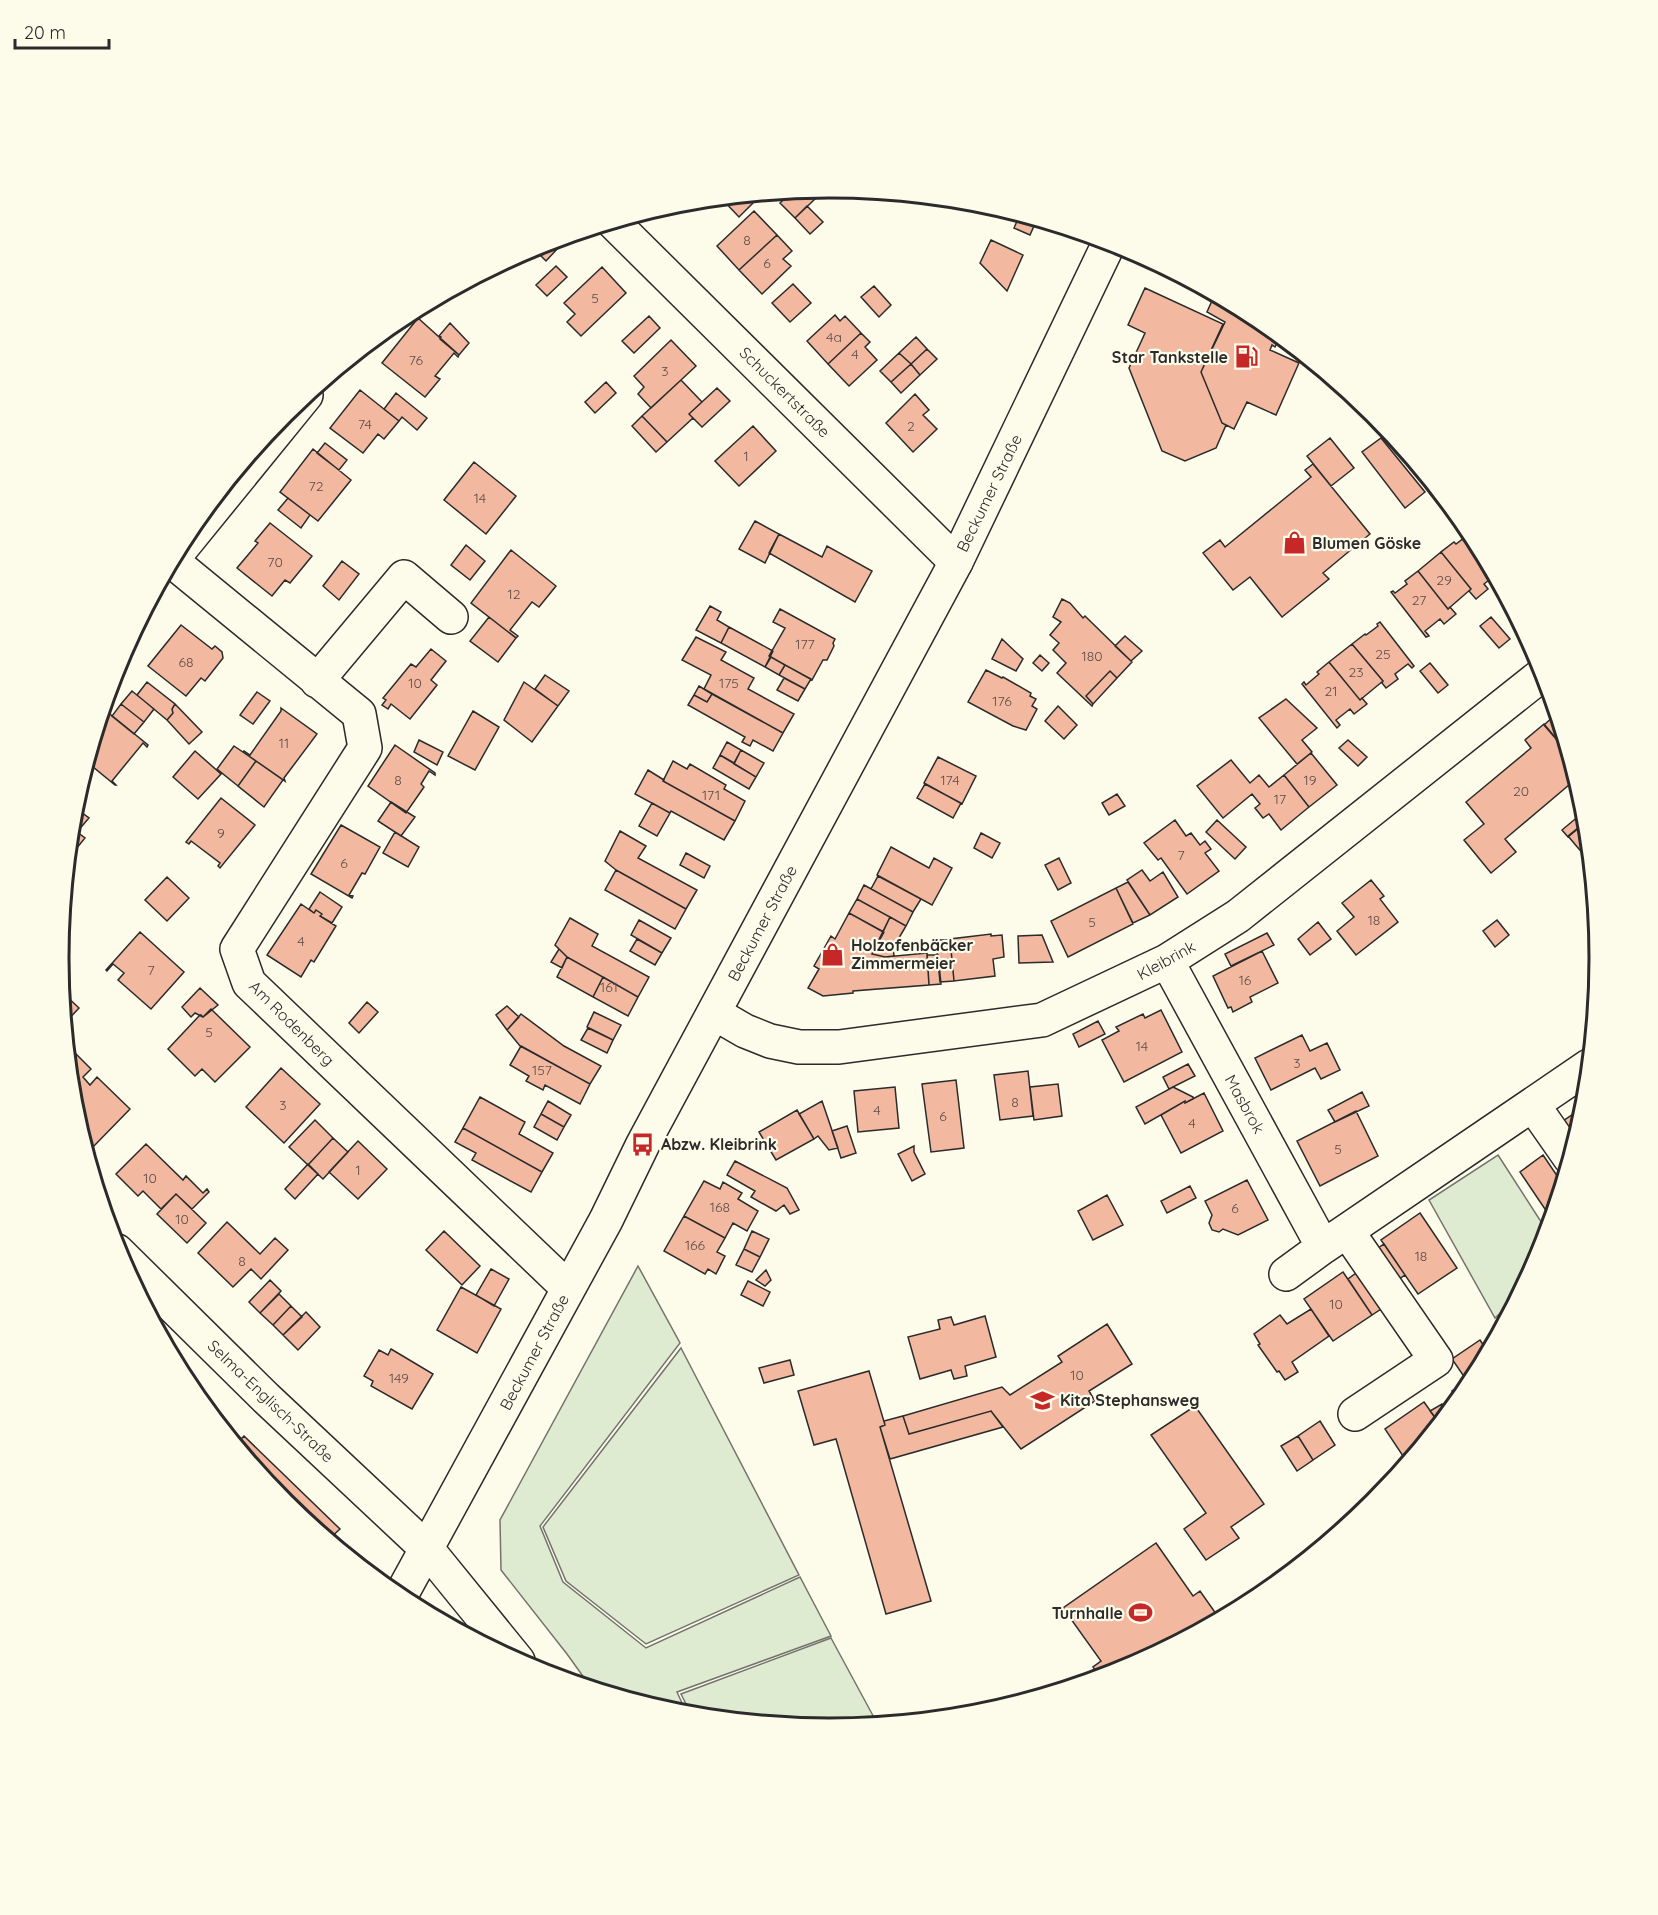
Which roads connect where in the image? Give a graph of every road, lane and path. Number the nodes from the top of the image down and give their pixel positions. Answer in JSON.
{"nodes":[{"id":1,"x":618,"y":227,"type":"edge"},
{"id":2,"x":1106,"y":250,"type":"edge"},
{"id":3,"x":956,"y":562,"type":"junction"},
{"id":4,"x":178,"y":566,"type":"edge"},
{"id":5,"x":451,"y":617,"type":"dead end"},
{"id":6,"x":1536,"y":679,"type":"edge"},
{"id":7,"x":317,"y":681,"type":"junction"},
{"id":8,"x":1167,"y":962,"type":"junction"},
{"id":9,"x":714,"y":1013,"type":"junction"},
{"id":10,"x":1579,"y":1073,"type":"edge"},
{"id":11,"x":1533,"y":1105,"type":"junction"},
{"id":12,"x":1564,"y":1149,"type":"edge"},
{"id":13,"x":1335,"y":1239,"type":"junction"},
{"id":14,"x":137,"y":1271,"type":"edge"},
{"id":15,"x":1286,"y":1274,"type":"dead end"},
{"id":16,"x":568,"y":1288,"type":"junction"},
{"id":17,"x":1354,"y":1414,"type":"dead end"},
{"id":18,"x":427,"y":1549,"type":"junction"},
{"id":19,"x":405,"y":1588,"type":"edge"},
{"id":20,"x":504,"y":1644,"type":"edge"}],
"edges":[{"from":1,"to":3,"type":"street","name":"Schuckertstraße"},
{"from":2,"to":3,"type":"street","name":"Beckumer Straße"},
{"from":3,"to":9,"type":"street","name":"Beckumer Straße"},
{"from":4,"to":7,"type":"street","name":"Am Rodenberg"},
{"from":5,"to":7,"type":"street"},
{"from":6,"to":8,"type":"street","name":"Kleibrink"},
{"from":7,"to":16,"type":"street","name":"Am Rodenberg"},
{"from":8,"to":9,"type":"street","name":"Kleibrink"},
{"from":8,"to":13,"type":"street","name":"Masbrok"},
{"from":9,"to":16,"type":"street","name":"Beckumer Straße"},
{"from":10,"to":11,"type":"street"},
{"from":11,"to":12,"type":"street"},
{"from":11,"to":13,"type":"street"},
{"from":13,"to":15,"type":"street"},
{"from":13,"to":17,"type":"street","name":"Masbrok"},
{"from":14,"to":18,"type":"street","name":"Selma-Englisch-Straße"},
{"from":16,"to":18,"type":"street","name":"Beckumer Straße"},
{"from":18,"to":19,"type":"street","name":"Beckumer Straße"},
{"from":18,"to":20,"type":"street","name":"Selma-Englisch-Straße"}]}
